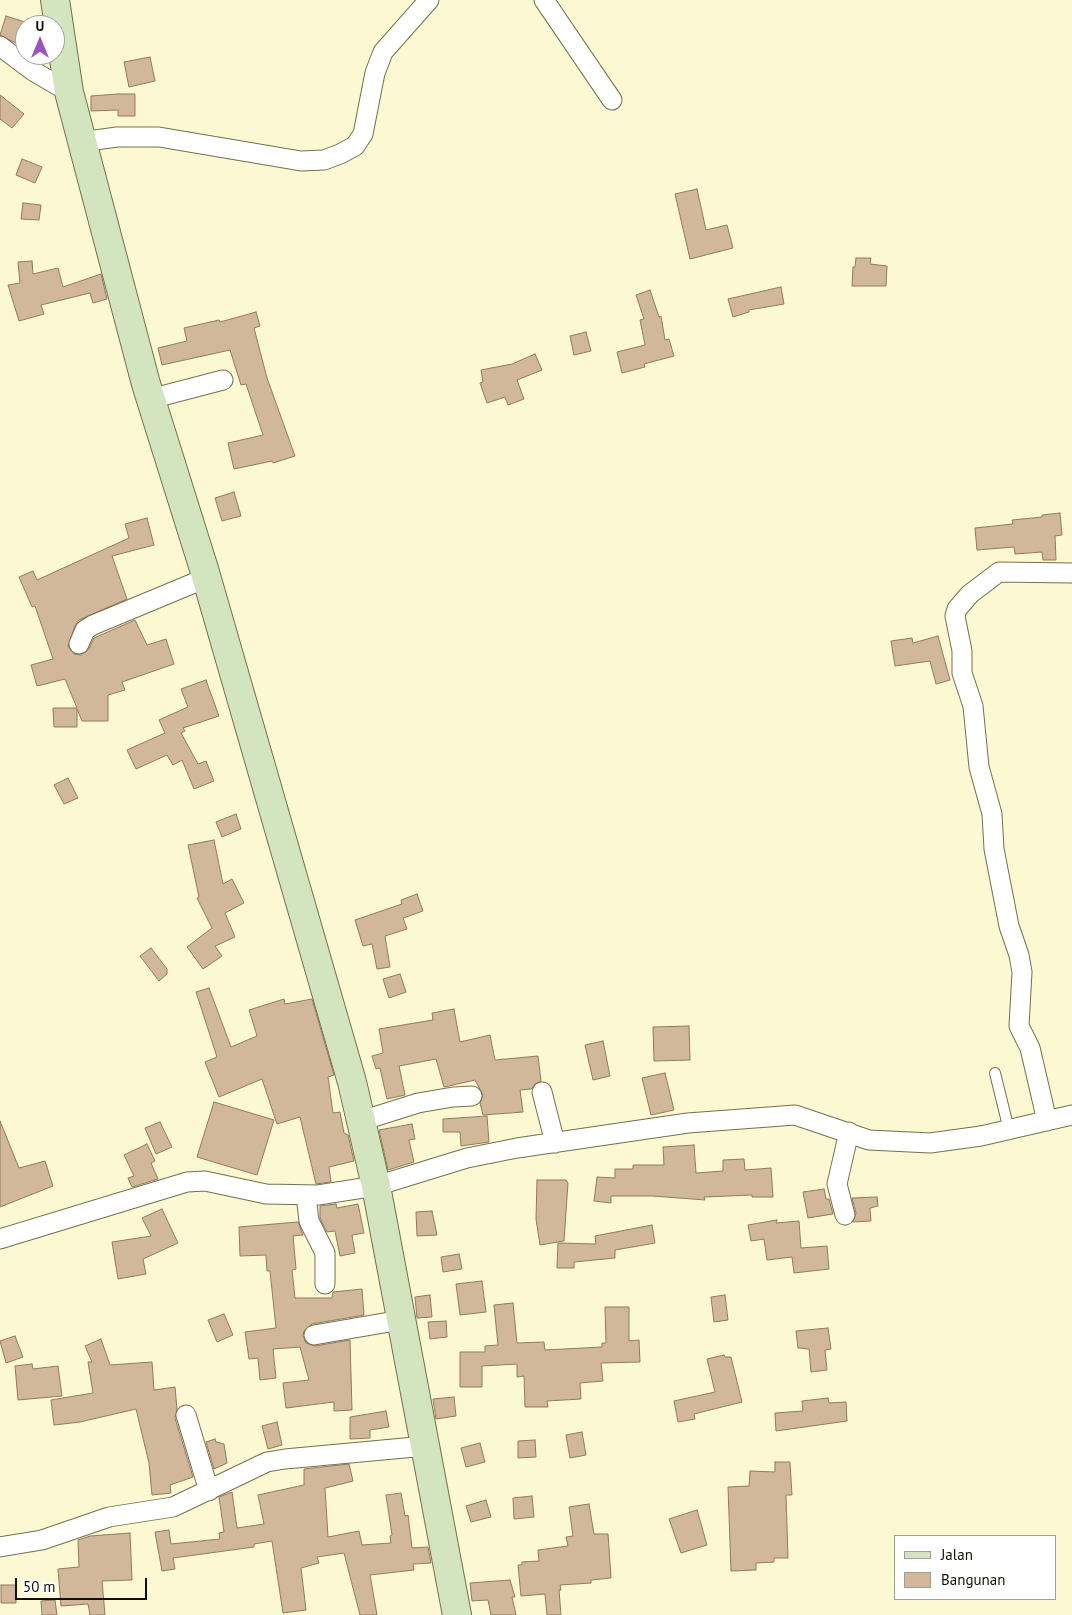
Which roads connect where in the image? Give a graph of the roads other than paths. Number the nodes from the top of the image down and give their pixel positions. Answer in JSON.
{"nodes":[{"id":1,"x":55,"y":0,"type":"edge"},
{"id":2,"x":429,"y":0,"type":"edge"},
{"id":3,"x":544,"y":0,"type":"edge"},
{"id":4,"x":0,"y":46,"type":"edge"},
{"id":5,"x":69,"y":92,"type":"junction"},
{"id":6,"x":612,"y":100,"type":"dead end"},
{"id":7,"x":81,"y":142,"type":"junction"},
{"id":8,"x":223,"y":380,"type":"dead end"},
{"id":9,"x":150,"y":399,"type":"junction"},
{"id":10,"x":1072,"y":573,"type":"edge"},
{"id":11,"x":206,"y":578,"type":"junction"},
{"id":12,"x":80,"y":644,"type":"dead end"},
{"id":13,"x":995,"y":1073,"type":"dead end"},
{"id":14,"x":542,"y":1092,"type":"dead end"},
{"id":15,"x":472,"y":1096,"type":"dead end"},
{"id":16,"x":1072,"y":1116,"type":"edge"},
{"id":17,"x":361,"y":1121,"type":"junction"},
{"id":18,"x":1047,"y":1121,"type":"junction"},
{"id":19,"x":1009,"y":1130,"type":"junction"},
{"id":20,"x":846,"y":1140,"type":"junction"},
{"id":21,"x":554,"y":1144,"type":"junction"},
{"id":22,"x":376,"y":1186,"type":"junction"},
{"id":23,"x":307,"y":1206,"type":"junction"},
{"id":24,"x":845,"y":1215,"type":"dead end"},
{"id":25,"x":0,"y":1239,"type":"edge"},
{"id":26,"x":325,"y":1284,"type":"dead end"},
{"id":27,"x":401,"y":1320,"type":"junction"},
{"id":28,"x":314,"y":1334,"type":"dead end"},
{"id":29,"x":186,"y":1415,"type":"dead end"},
{"id":30,"x":426,"y":1446,"type":"junction"},
{"id":31,"x":209,"y":1491,"type":"junction"},
{"id":32,"x":0,"y":1547,"type":"edge"},
{"id":33,"x":457,"y":1615,"type":"edge"}],
"edges":[{"from":1,"to":5,"type":"main road"},
{"from":2,"to":7,"type":"street"},
{"from":3,"to":6,"type":"street"},
{"from":4,"to":5,"type":"street"},
{"from":5,"to":7,"type":"main road"},
{"from":7,"to":9,"type":"main road"},
{"from":8,"to":9,"type":"street"},
{"from":9,"to":11,"type":"main road"},
{"from":10,"to":18,"type":"street"},
{"from":11,"to":12,"type":"street"},
{"from":11,"to":17,"type":"main road"},
{"from":13,"to":19,"type":"lane"},
{"from":14,"to":21,"type":"street"},
{"from":15,"to":17,"type":"street"},
{"from":16,"to":18,"type":"street"},
{"from":17,"to":22,"type":"main road"},
{"from":18,"to":19,"type":"street"},
{"from":19,"to":20,"type":"street"},
{"from":20,"to":21,"type":"street"},
{"from":20,"to":24,"type":"street"},
{"from":21,"to":22,"type":"street"},
{"from":22,"to":23,"type":"street"},
{"from":22,"to":27,"type":"main road"},
{"from":23,"to":25,"type":"street"},
{"from":23,"to":26,"type":"street"},
{"from":27,"to":28,"type":"street"},
{"from":27,"to":30,"type":"main road"},
{"from":29,"to":31,"type":"street"},
{"from":30,"to":31,"type":"street"},
{"from":30,"to":33,"type":"main road"},
{"from":31,"to":32,"type":"street"}]}
